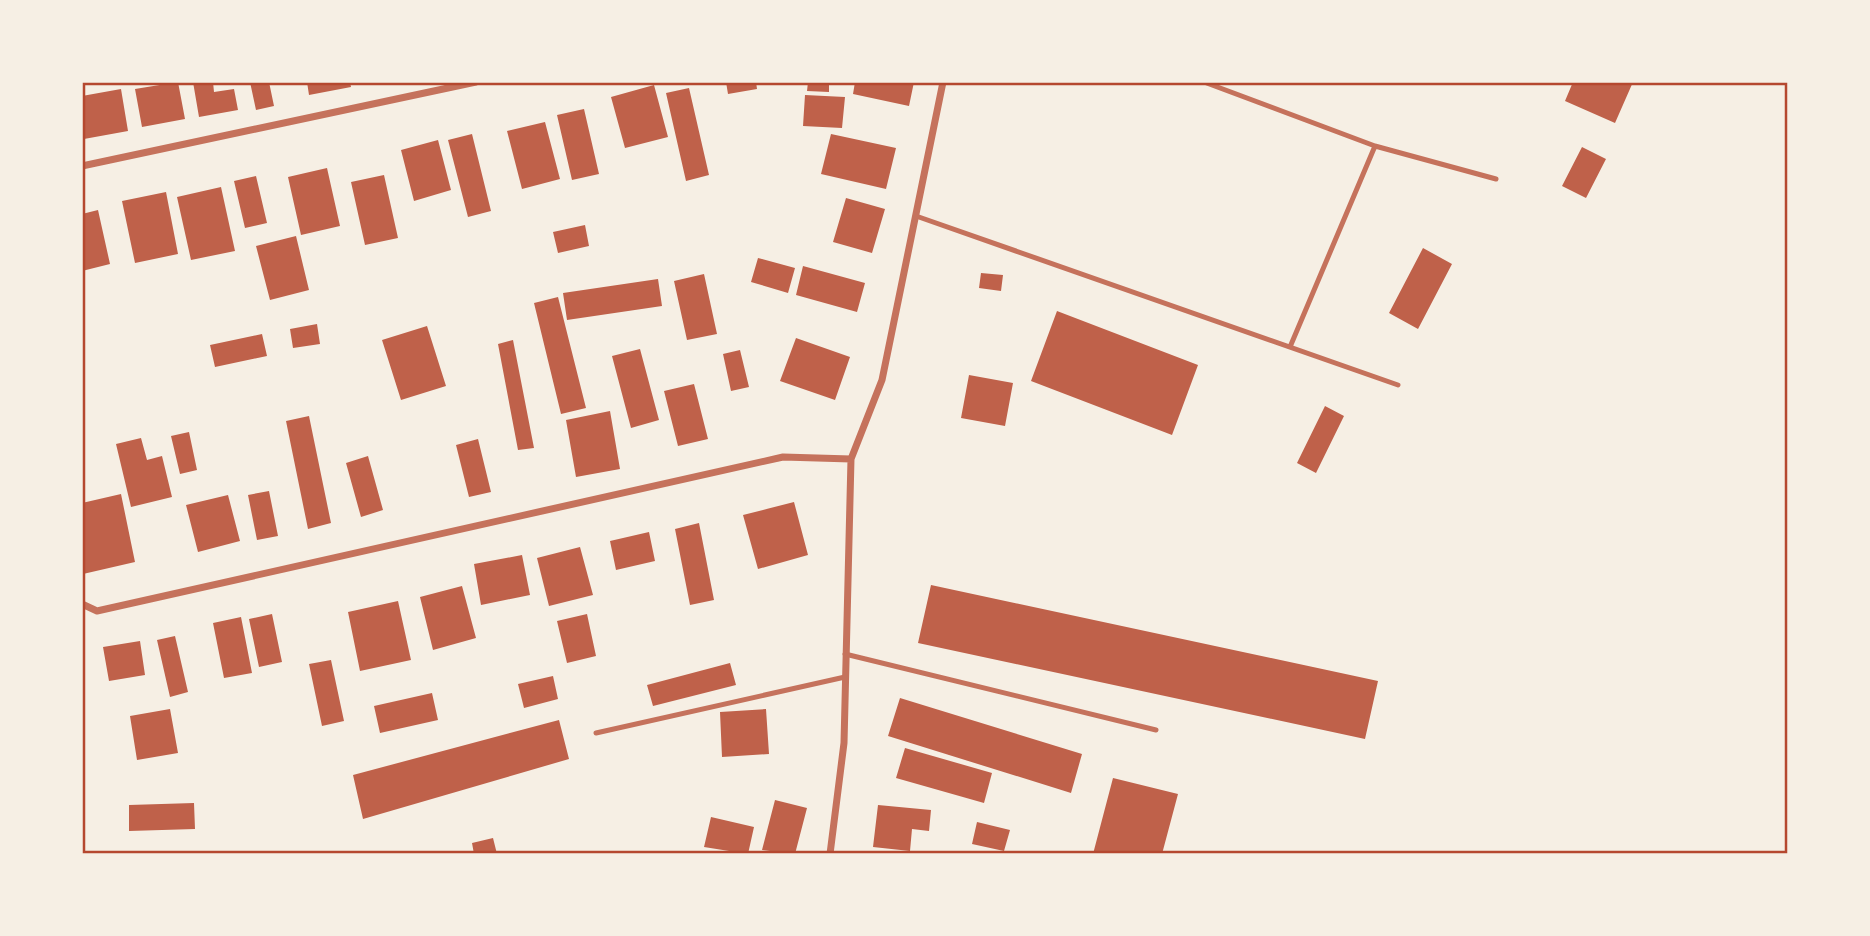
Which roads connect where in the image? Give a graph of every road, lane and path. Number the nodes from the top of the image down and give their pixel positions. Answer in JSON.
{"nodes":[{"id":1,"x":476,"y":82,"type":"edge"},
{"id":2,"x":943,"y":82,"type":"edge"},
{"id":3,"x":1204,"y":82,"type":"edge"},
{"id":4,"x":1375,"y":146,"type":"junction"},
{"id":5,"x":82,"y":166,"type":"edge"},
{"id":6,"x":1496,"y":179,"type":"dead end"},
{"id":7,"x":916,"y":216,"type":"junction"},
{"id":8,"x":1290,"y":347,"type":"junction"},
{"id":9,"x":1398,"y":385,"type":"dead end"},
{"id":10,"x":851,"y":459,"type":"junction"},
{"id":11,"x":82,"y":604,"type":"edge"},
{"id":12,"x":845,"y":654,"type":"junction"},
{"id":13,"x":845,"y":677,"type":"junction"},
{"id":14,"x":1156,"y":730,"type":"dead end"},
{"id":15,"x":596,"y":733,"type":"dead end"},
{"id":16,"x":830,"y":854,"type":"edge"}],
"edges":[{"from":1,"to":5,"type":"street"},
{"from":2,"to":7,"type":"street"},
{"from":3,"to":4,"type":"lane"},
{"from":4,"to":6,"type":"lane"},
{"from":4,"to":8,"type":"lane"},
{"from":7,"to":8,"type":"lane"},
{"from":7,"to":10,"type":"street"},
{"from":8,"to":9,"type":"lane"},
{"from":10,"to":11,"type":"street"},
{"from":10,"to":12,"type":"street"},
{"from":12,"to":13,"type":"street"},
{"from":12,"to":14,"type":"lane"},
{"from":13,"to":15,"type":"lane"},
{"from":13,"to":16,"type":"street"}]}
